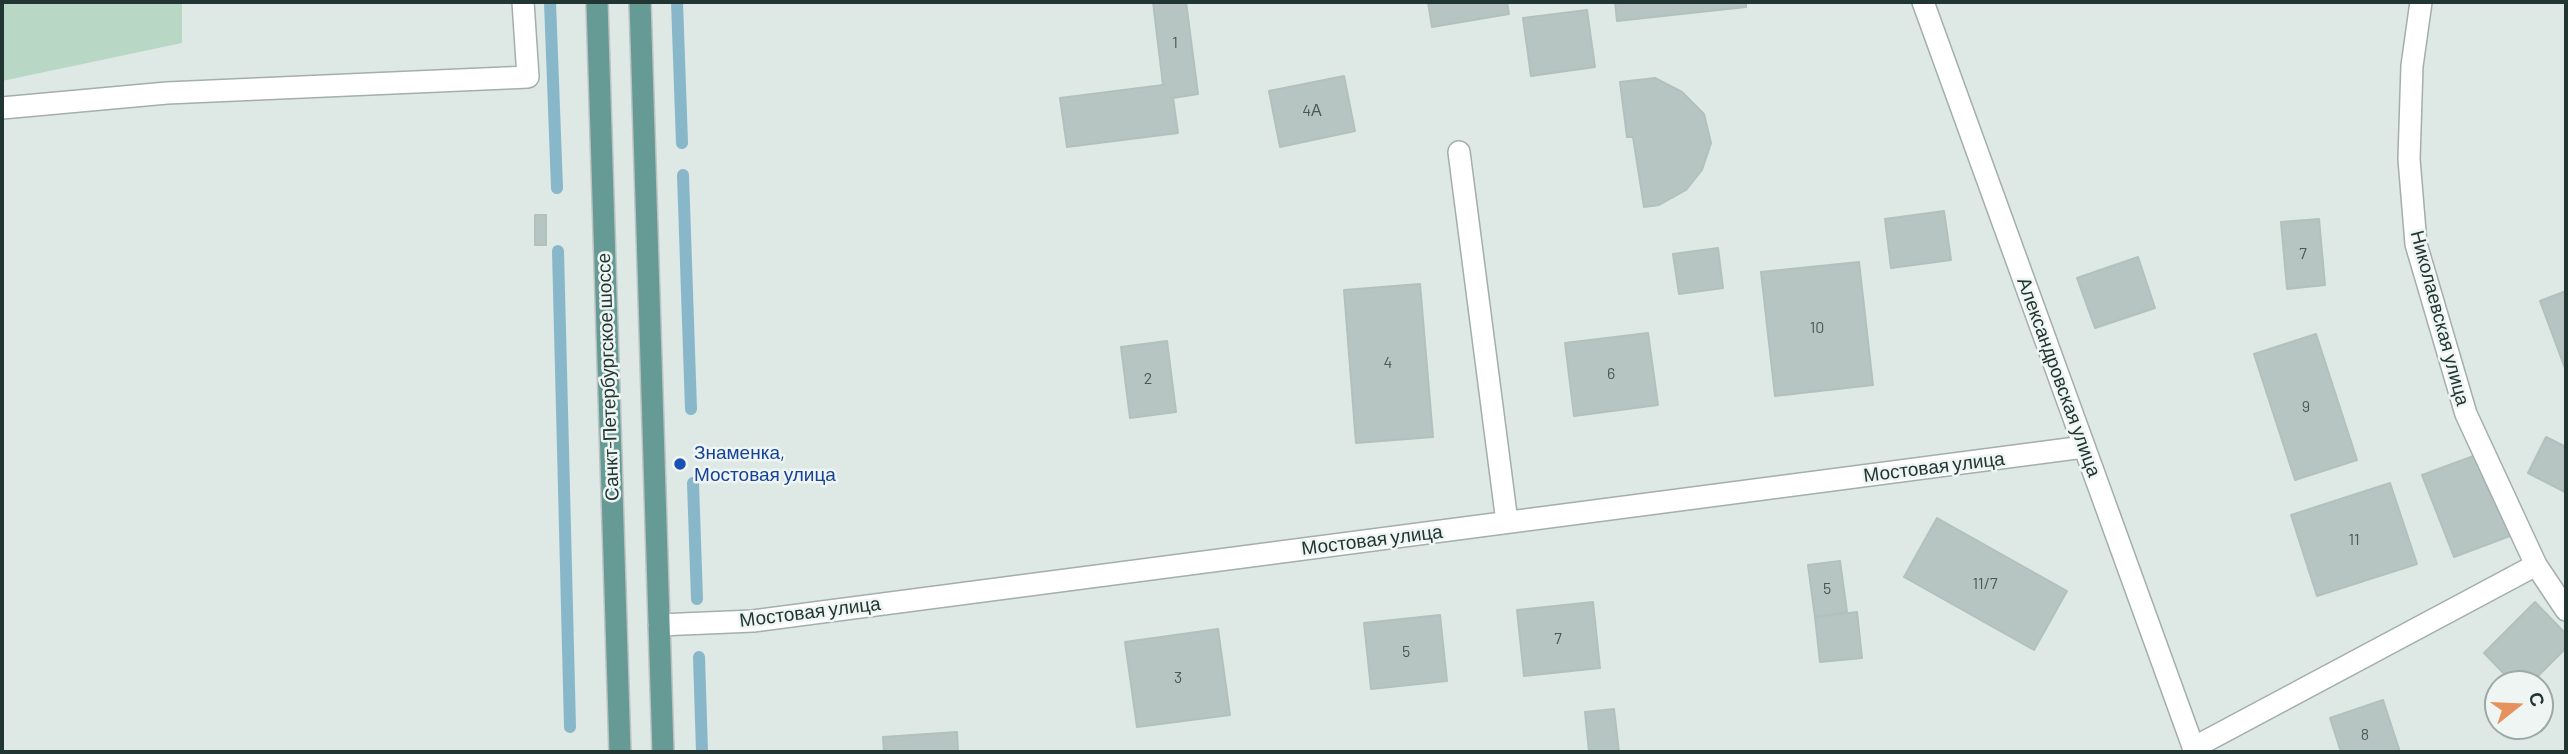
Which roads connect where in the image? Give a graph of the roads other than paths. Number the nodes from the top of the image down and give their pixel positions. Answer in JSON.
{"nodes":[{"id":1,"x":523,"y":2,"type":"edge"},
{"id":2,"x":597,"y":2,"type":"edge"},
{"id":3,"x":640,"y":2,"type":"edge"},
{"id":4,"x":1923,"y":2,"type":"edge"},
{"id":5,"x":2421,"y":2,"type":"edge"},
{"id":6,"x":2,"y":108,"type":"edge"},
{"id":7,"x":1459,"y":152,"type":"dead end"},
{"id":8,"x":2084,"y":447,"type":"junction"},
{"id":9,"x":1507,"y":522,"type":"junction"},
{"id":10,"x":2536,"y":565,"type":"junction"},
{"id":11,"x":2566,"y":610,"type":"edge"},
{"id":12,"x":659,"y":625,"type":"junction"},
{"id":13,"x":2194,"y":750,"type":"edge"},
{"id":14,"x":620,"y":752,"type":"edge"},
{"id":15,"x":663,"y":752,"type":"edge"}],
"edges":[{"from":1,"to":6,"type":"street"},
{"from":2,"to":14,"type":"main road","name":"Санкт-Петербургское шоссе"},
{"from":3,"to":12,"type":"main road"},
{"from":4,"to":8,"type":"street","name":"Александровская улица"},
{"from":5,"to":10,"type":"street","name":"Николаевская улица"},
{"from":7,"to":9,"type":"street"},
{"from":8,"to":9,"type":"street","name":"Мостовая улица"},
{"from":8,"to":13,"type":"street","name":"Александровская улица"},
{"from":9,"to":12,"type":"street","name":"Мостовая улица"},
{"from":10,"to":11,"type":"street","name":"Николаевская улица"},
{"from":10,"to":13,"type":"street"},
{"from":12,"to":15,"type":"main road"}]}
